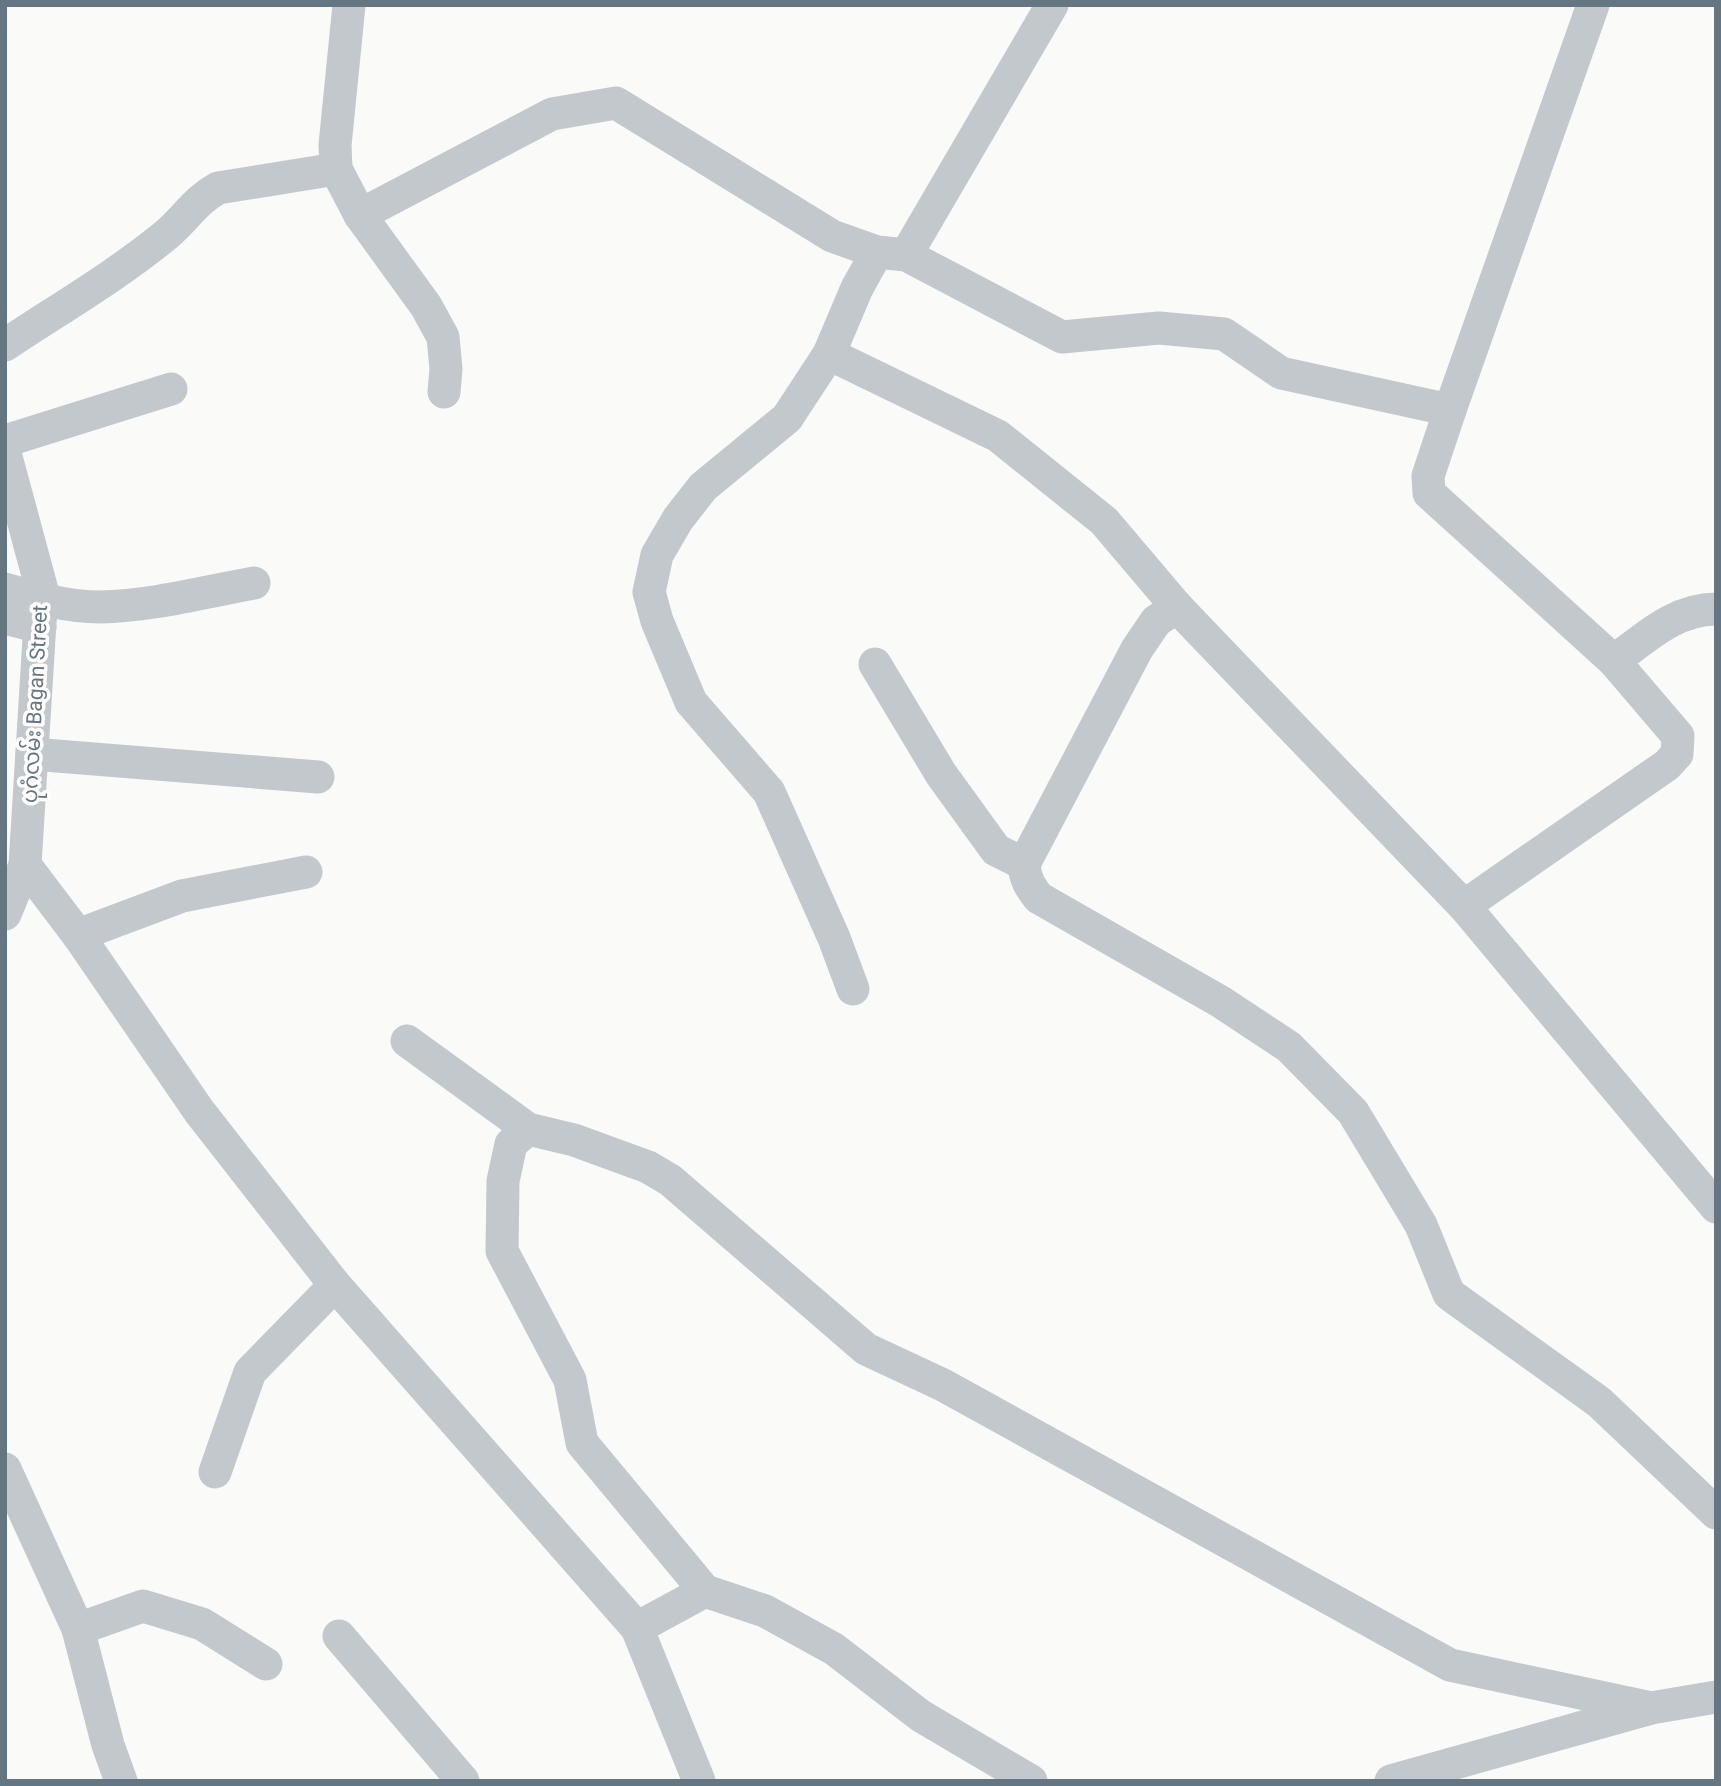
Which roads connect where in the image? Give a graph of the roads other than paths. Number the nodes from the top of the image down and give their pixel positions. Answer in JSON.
{"nodes":[{"id":1,"x":349,"y":5,"type":"edge"},
{"id":2,"x":1052,"y":5,"type":"edge"},
{"id":3,"x":1593,"y":5,"type":"edge"},
{"id":4,"x":336,"y":169,"type":"junction"},
{"id":5,"x":360,"y":215,"type":"junction"},
{"id":6,"x":891,"y":253,"type":"junction"},
{"id":7,"x":5,"y":345,"type":"edge"},
{"id":8,"x":829,"y":354,"type":"junction"},
{"id":9,"x":171,"y":389,"type":"dead end"},
{"id":10,"x":444,"y":392,"type":"dead end"},
{"id":11,"x":1450,"y":410,"type":"junction"},
{"id":12,"x":5,"y":441,"type":"edge"},
{"id":13,"x":5,"y":453,"type":"edge"},
{"id":14,"x":254,"y":583,"type":"dead end"},
{"id":15,"x":5,"y":589,"type":"edge"},
{"id":16,"x":1177,"y":607,"type":"junction"},
{"id":17,"x":1716,"y":609,"type":"edge"},
{"id":18,"x":41,"y":613,"type":"junction"},
{"id":19,"x":5,"y":618,"type":"edge"},
{"id":20,"x":1614,"y":661,"type":"junction"},
{"id":21,"x":875,"y":664,"type":"dead end"},
{"id":22,"x":32,"y":754,"type":"junction"},
{"id":23,"x":318,"y":777,"type":"dead end"},
{"id":24,"x":1024,"y":864,"type":"junction"},
{"id":25,"x":25,"y":865,"type":"junction"},
{"id":26,"x":306,"y":872,"type":"dead end"},
{"id":27,"x":1464,"y":906,"type":"junction"},
{"id":28,"x":5,"y":914,"type":"edge"},
{"id":29,"x":78,"y":935,"type":"junction"},
{"id":30,"x":853,"y":989,"type":"dead end"},
{"id":31,"x":407,"y":1041,"type":"dead end"},
{"id":32,"x":528,"y":1129,"type":"junction"},
{"id":33,"x":1716,"y":1207,"type":"edge"},
{"id":34,"x":335,"y":1285,"type":"junction"},
{"id":35,"x":5,"y":1469,"type":"edge"},
{"id":36,"x":215,"y":1472,"type":"dead end"},
{"id":37,"x":1716,"y":1513,"type":"edge"},
{"id":38,"x":705,"y":1591,"type":"junction"},
{"id":39,"x":637,"y":1628,"type":"junction"},
{"id":40,"x":78,"y":1629,"type":"junction"},
{"id":41,"x":339,"y":1636,"type":"dead end"},
{"id":42,"x":266,"y":1664,"type":"dead end"},
{"id":43,"x":1707,"y":1704,"type":"edge"},
{"id":44,"x":1651,"y":1708,"type":"junction"},
{"id":45,"x":121,"y":1781,"type":"edge"},
{"id":46,"x":463,"y":1781,"type":"edge"},
{"id":47,"x":699,"y":1781,"type":"edge"},
{"id":48,"x":1031,"y":1781,"type":"edge"},
{"id":49,"x":1391,"y":1781,"type":"edge"}],
"edges":[{"from":1,"to":4,"type":"street"},
{"from":2,"to":6,"type":"street"},
{"from":3,"to":11,"type":"street"},
{"from":4,"to":5,"type":"street"},
{"from":4,"to":7,"type":"street"},
{"from":5,"to":6,"type":"street"},
{"from":5,"to":10,"type":"street"},
{"from":6,"to":8,"type":"street"},
{"from":6,"to":11,"type":"street"},
{"from":8,"to":16,"type":"street"},
{"from":8,"to":30,"type":"street"},
{"from":9,"to":12,"type":"street"},
{"from":11,"to":20,"type":"street"},
{"from":13,"to":18,"type":"street","name":"ပုဂံလမ်း Bagan Street"},
{"from":14,"to":18,"type":"street"},
{"from":15,"to":18,"type":"street"},
{"from":16,"to":24,"type":"street"},
{"from":16,"to":27,"type":"street"},
{"from":17,"to":20,"type":"street"},
{"from":18,"to":19,"type":"street"},
{"from":18,"to":22,"type":"street","name":"ပုဂံလမ်း Bagan Street"},
{"from":20,"to":27,"type":"street"},
{"from":21,"to":24,"type":"street"},
{"from":22,"to":23,"type":"street"},
{"from":22,"to":25,"type":"street","name":"ပုဂံလမ်း Bagan Street"},
{"from":24,"to":37,"type":"street"},
{"from":25,"to":28,"type":"street","name":"ပုဂံလမ်း Bagan Street"},
{"from":25,"to":29,"type":"street"},
{"from":26,"to":29,"type":"street"},
{"from":27,"to":33,"type":"street"},
{"from":29,"to":34,"type":"street"},
{"from":31,"to":32,"type":"street"},
{"from":32,"to":38,"type":"street"},
{"from":32,"to":44,"type":"street"},
{"from":34,"to":36,"type":"street"},
{"from":34,"to":39,"type":"street"},
{"from":35,"to":40,"type":"street"},
{"from":38,"to":39,"type":"street"},
{"from":38,"to":48,"type":"street"},
{"from":39,"to":47,"type":"street"},
{"from":40,"to":42,"type":"street"},
{"from":40,"to":45,"type":"street"},
{"from":41,"to":46,"type":"street"},
{"from":43,"to":44,"type":"street"},
{"from":44,"to":49,"type":"street"}]}
